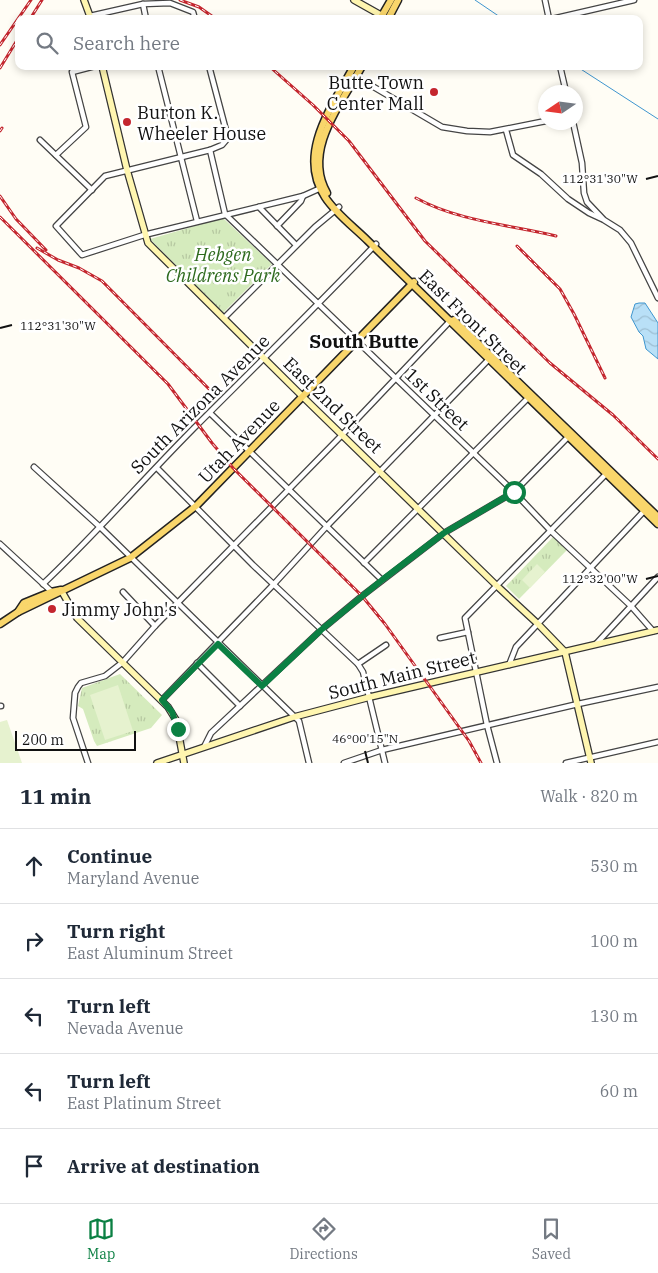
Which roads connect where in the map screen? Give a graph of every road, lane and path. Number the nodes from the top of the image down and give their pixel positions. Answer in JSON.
{"nodes":[{"id":1,"x":84,"y":0,"type":"edge"},
{"id":2,"x":354,"y":0,"type":"edge"},
{"id":3,"x":390,"y":0,"type":"edge"},
{"id":4,"x":398,"y":0,"type":"edge"},
{"id":5,"x":544,"y":0,"type":"edge"},
{"id":6,"x":634,"y":0,"type":"edge"},
{"id":7,"x":612,"y":2,"type":"edge"},
{"id":8,"x":143,"y":4,"type":"junction"},
{"id":9,"x":90,"y":15,"type":"edge"},
{"id":10,"x":102,"y":15,"type":"edge"},
{"id":11,"x":145,"y":15,"type":"edge"},
{"id":12,"x":194,"y":15,"type":"edge"},
{"id":13,"x":380,"y":15,"type":"edge"},
{"id":14,"x":386,"y":15,"type":"edge"},
{"id":15,"x":387,"y":15,"type":"edge"},
{"id":16,"x":549,"y":15,"type":"edge"},
{"id":17,"x":565,"y":15,"type":"edge"},
{"id":18,"x":80,"y":70,"type":"edge"},
{"id":19,"x":103,"y":70,"type":"edge"},
{"id":20,"x":159,"y":70,"type":"edge"},
{"id":21,"x":210,"y":70,"type":"edge"},
{"id":22,"x":354,"y":70,"type":"edge"},
{"id":23,"x":358,"y":70,"type":"edge"},
{"id":24,"x":561,"y":70,"type":"edge"},
{"id":25,"x":353,"y":75,"type":"junction"},
{"id":26,"x":564,"y":85,"type":"edge"},
{"id":27,"x":338,"y":94,"type":"junction"},
{"id":28,"x":332,"y":119,"type":"junction"},
{"id":29,"x":326,"y":123,"type":"junction"},
{"id":30,"x":538,"y":123,"type":"edge"},
{"id":31,"x":506,"y":130,"type":"junction"},
{"id":32,"x":575,"y":130,"type":"edge"},
{"id":33,"x":40,"y":140,"type":"dead end"},
{"id":34,"x":210,"y":150,"type":"junction"},
{"id":35,"x":56,"y":155,"type":"junction"},
{"id":36,"x":181,"y":157,"type":"junction"},
{"id":37,"x":127,"y":170,"type":"junction"},
{"id":38,"x":322,"y":188,"type":"junction"},
{"id":39,"x":92,"y":190,"type":"junction"},
{"id":40,"x":303,"y":196,"type":"junction"},
{"id":41,"x":259,"y":207,"type":"junction"},
{"id":42,"x":337,"y":209,"type":"junction"},
{"id":43,"x":224,"y":214,"type":"junction"},
{"id":44,"x":604,"y":220,"type":"junction"},
{"id":45,"x":197,"y":221,"type":"junction"},
{"id":46,"x":277,"y":226,"type":"junction"},
{"id":47,"x":144,"y":235,"type":"junction"},
{"id":48,"x":296,"y":245,"type":"junction"},
{"id":49,"x":375,"y":245,"type":"junction"},
{"id":50,"x":278,"y":264,"type":"junction"},
{"id":51,"x":413,"y":282,"type":"junction"},
{"id":52,"x":658,"y":298,"type":"edge"},
{"id":53,"x":319,"y":304,"type":"junction"},
{"id":54,"x":224,"y":318,"type":"junction"},
{"id":55,"x":451,"y":320,"type":"junction"},
{"id":56,"x":357,"y":341,"type":"junction"},
{"id":57,"x":490,"y":358,"type":"junction"},
{"id":58,"x":265,"y":359,"type":"junction"},
{"id":59,"x":396,"y":378,"type":"junction"},
{"id":60,"x":530,"y":396,"type":"junction"},
{"id":61,"x":303,"y":397,"type":"junction"},
{"id":62,"x":210,"y":413,"type":"junction"},
{"id":63,"x":434,"y":416,"type":"junction"},
{"id":64,"x":342,"y":435,"type":"junction"},
{"id":65,"x":570,"y":435,"type":"junction"},
{"id":66,"x":249,"y":452,"type":"junction"},
{"id":67,"x":473,"y":454,"type":"junction"},
{"id":68,"x":34,"y":467,"type":"dead end"},
{"id":69,"x":157,"y":468,"type":"junction"},
{"id":70,"x":380,"y":472,"type":"junction"},
{"id":71,"x":608,"y":472,"type":"junction"},
{"id":72,"x":288,"y":489,"type":"junction"},
{"id":73,"x":514,"y":492,"type":"junction"},
{"id":74,"x":196,"y":506,"type":"junction"},
{"id":75,"x":418,"y":509,"type":"junction"},
{"id":76,"x":646,"y":509,"type":"junction"},
{"id":77,"x":658,"y":518,"type":"edge"},
{"id":78,"x":658,"y":524,"type":"edge"},
{"id":79,"x":327,"y":526,"type":"junction"},
{"id":80,"x":100,"y":527,"type":"junction"},
{"id":81,"x":551,"y":531,"type":"junction"},
{"id":82,"x":444,"y":533,"type":"junction"},
{"id":83,"x":0,"y":544,"type":"edge"},
{"id":84,"x":234,"y":545,"type":"junction"},
{"id":85,"x":130,"y":558,"type":"junction"},
{"id":86,"x":364,"y":563,"type":"junction"},
{"id":87,"x":590,"y":569,"type":"junction"},
{"id":88,"x":658,"y":577,"type":"edge"},
{"id":89,"x":382,"y":580,"type":"junction"},
{"id":90,"x":43,"y":584,"type":"junction"},
{"id":91,"x":274,"y":584,"type":"junction"},
{"id":92,"x":497,"y":586,"type":"junction"},
{"id":93,"x":61,"y":590,"type":"junction"},
{"id":94,"x":123,"y":592,"type":"dead end"},
{"id":95,"x":53,"y":593,"type":"junction"},
{"id":96,"x":178,"y":604,"type":"junction"},
{"id":97,"x":631,"y":606,"type":"junction"},
{"id":98,"x":18,"y":612,"type":"junction"},
{"id":99,"x":0,"y":624,"type":"edge"},
{"id":100,"x":538,"y":624,"type":"junction"},
{"id":101,"x":155,"y":626,"type":"junction"},
{"id":102,"x":321,"y":630,"type":"junction"},
{"id":103,"x":656,"y":630,"type":"edge"},
{"id":104,"x":468,"y":632,"type":"junction"},
{"id":105,"x":440,"y":638,"type":"dead end"},
{"id":106,"x":218,"y":644,"type":"junction"},
{"id":107,"x":595,"y":644,"type":"junction"},
{"id":108,"x":386,"y":645,"type":"dead end"},
{"id":109,"x":565,"y":652,"type":"junction"},
{"id":110,"x":123,"y":662,"type":"junction"},
{"id":111,"x":197,"y":663,"type":"junction"},
{"id":112,"x":358,"y":664,"type":"junction"},
{"id":113,"x":509,"y":665,"type":"junction"},
{"id":114,"x":476,"y":672,"type":"junction"},
{"id":115,"x":262,"y":686,"type":"junction"},
{"id":116,"x":658,"y":687,"type":"edge"},
{"id":117,"x":370,"y":697,"type":"junction"},
{"id":118,"x":162,"y":700,"type":"junction"},
{"id":119,"x":578,"y":704,"type":"junction"},
{"id":120,"x":240,"y":706,"type":"junction"},
{"id":121,"x":294,"y":717,"type":"junction"},
{"id":122,"x":487,"y":725,"type":"junction"},
{"id":123,"x":658,"y":742,"type":"edge"},
{"id":124,"x":204,"y":747,"type":"junction"},
{"id":125,"x":382,"y":750,"type":"junction"},
{"id":126,"x":182,"y":754,"type":"junction"},
{"id":127,"x":590,"y":760,"type":"edge"},
{"id":128,"x":88,"y":763,"type":"edge"},
{"id":129,"x":157,"y":763,"type":"edge"},
{"id":130,"x":184,"y":763,"type":"edge"},
{"id":131,"x":309,"y":763,"type":"edge"},
{"id":132,"x":344,"y":763,"type":"edge"},
{"id":133,"x":385,"y":763,"type":"edge"},
{"id":134,"x":497,"y":763,"type":"edge"},
{"id":135,"x":566,"y":763,"type":"edge"}],
"edges":[{"from":1,"to":9,"type":"street"},
{"from":2,"to":13,"type":"street"},
{"from":3,"to":14,"type":"main road"},
{"from":4,"to":15,"type":"main road"},
{"from":5,"to":16,"type":"street"},
{"from":6,"to":7,"type":"street"},
{"from":7,"to":17,"type":"street"},
{"from":8,"to":10,"type":"street"},
{"from":8,"to":11,"type":"street"},
{"from":8,"to":12,"type":"street"},
{"from":18,"to":35,"type":"street"},
{"from":19,"to":37,"type":"street","name":"East 2nd Street"},
{"from":20,"to":36,"type":"street"},
{"from":21,"to":34,"type":"street"},
{"from":22,"to":25,"type":"main road"},
{"from":23,"to":25,"type":"main road"},
{"from":24,"to":26,"type":"street"},
{"from":25,"to":27,"type":"main road"},
{"from":25,"to":28,"type":"main road"},
{"from":25,"to":31,"type":"street"},
{"from":27,"to":28,"type":"main road"},
{"from":27,"to":29,"type":"main road"},
{"from":28,"to":29,"type":"main road"},
{"from":29,"to":38,"type":"main road","name":"East Front Street"},
{"from":30,"to":31,"type":"street"},
{"from":31,"to":44,"type":"street"},
{"from":32,"to":44,"type":"street"},
{"from":33,"to":35,"type":"street"},
{"from":34,"to":36,"type":"street"},
{"from":34,"to":43,"type":"street"},
{"from":35,"to":39,"type":"street"},
{"from":36,"to":37,"type":"street"},
{"from":36,"to":45,"type":"street"},
{"from":37,"to":39,"type":"street"},
{"from":37,"to":47,"type":"street","name":"East 2nd Street"},
{"from":38,"to":40,"type":"street"},
{"from":38,"to":42,"type":"main road","name":"East Front Street"},
{"from":39,"to":47,"type":"street"},
{"from":40,"to":41,"type":"street"},
{"from":40,"to":46,"type":"street"},
{"from":41,"to":43,"type":"street"},
{"from":41,"to":46,"type":"street"},
{"from":42,"to":48,"type":"street"},
{"from":42,"to":49,"type":"main road","name":"East Front Street"},
{"from":43,"to":45,"type":"street"},
{"from":43,"to":50,"type":"street","name":"1st Street"},
{"from":44,"to":52,"type":"street"},
{"from":45,"to":47,"type":"street"},
{"from":46,"to":48,"type":"street"},
{"from":47,"to":54,"type":"street","name":"East 2nd Street"},
{"from":48,"to":50,"type":"street"},
{"from":49,"to":51,"type":"main road","name":"East Front Street"},
{"from":49,"to":53,"type":"street","name":"South Arizona Avenue"},
{"from":50,"to":53,"type":"street","name":"1st Street"},
{"from":50,"to":54,"type":"street"},
{"from":51,"to":55,"type":"main road","name":"East Front Street"},
{"from":51,"to":56,"type":"main road","name":"Utah Avenue"},
{"from":53,"to":56,"type":"street","name":"1st Street"},
{"from":53,"to":58,"type":"street","name":"South Arizona Avenue"},
{"from":54,"to":58,"type":"street","name":"East 2nd Street"},
{"from":55,"to":57,"type":"main road","name":"East Front Street"},
{"from":55,"to":59,"type":"street"},
{"from":56,"to":59,"type":"street","name":"1st Street"},
{"from":56,"to":61,"type":"main road","name":"Utah Avenue"},
{"from":57,"to":60,"type":"main road","name":"East Front Street"},
{"from":57,"to":63,"type":"street"},
{"from":58,"to":61,"type":"street","name":"East 2nd Street"},
{"from":58,"to":62,"type":"street","name":"South Arizona Avenue"},
{"from":59,"to":63,"type":"street","name":"1st Street"},
{"from":59,"to":64,"type":"street"},
{"from":60,"to":65,"type":"main road","name":"East Front Street"},
{"from":60,"to":67,"type":"street"},
{"from":61,"to":64,"type":"street","name":"East 2nd Street"},
{"from":61,"to":66,"type":"main road","name":"Utah Avenue"},
{"from":62,"to":66,"type":"street"},
{"from":62,"to":69,"type":"street","name":"South Arizona Avenue"},
{"from":63,"to":67,"type":"street","name":"1st Street"},
{"from":63,"to":70,"type":"street"},
{"from":64,"to":70,"type":"street","name":"East 2nd Street"},
{"from":64,"to":72,"type":"street"},
{"from":65,"to":71,"type":"main road","name":"East Front Street"},
{"from":65,"to":73,"type":"street"},
{"from":66,"to":72,"type":"street"},
{"from":66,"to":74,"type":"main road","name":"Utah Avenue"},
{"from":67,"to":73,"type":"street","name":"1st Street"},
{"from":67,"to":75,"type":"street"},
{"from":68,"to":80,"type":"street"},
{"from":69,"to":74,"type":"street"},
{"from":69,"to":80,"type":"street","name":"South Arizona Avenue"},
{"from":70,"to":75,"type":"street","name":"East 2nd Street"},
{"from":70,"to":79,"type":"street"},
{"from":71,"to":76,"type":"main road","name":"East Front Street"},
{"from":71,"to":81,"type":"street"},
{"from":72,"to":79,"type":"street"},
{"from":72,"to":84,"type":"street"},
{"from":73,"to":81,"type":"street","name":"1st Street"},
{"from":73,"to":82,"type":"street"},
{"from":74,"to":84,"type":"street"},
{"from":74,"to":85,"type":"main road","name":"Utah Avenue"},
{"from":75,"to":82,"type":"street","name":"East 2nd Street"},
{"from":75,"to":86,"type":"street"},
{"from":76,"to":77,"type":"main road","name":"East Front Street"},
{"from":76,"to":78,"type":"main road","name":"East Front Street"},
{"from":76,"to":87,"type":"street"},
{"from":79,"to":86,"type":"street"},
{"from":79,"to":91,"type":"street"},
{"from":80,"to":85,"type":"street"},
{"from":80,"to":90,"type":"street","name":"South Arizona Avenue"},
{"from":81,"to":87,"type":"street","name":"1st Street"},
{"from":81,"to":92,"type":"street"},
{"from":82,"to":89,"type":"street"},
{"from":82,"to":92,"type":"street","name":"East 2nd Street"},
{"from":83,"to":90,"type":"street"},
{"from":84,"to":91,"type":"street"},
{"from":84,"to":96,"type":"street"},
{"from":85,"to":93,"type":"main road","name":"Utah Avenue"},
{"from":85,"to":96,"type":"street"},
{"from":86,"to":89,"type":"street"},
{"from":87,"to":97,"type":"street","name":"1st Street"},
{"from":87,"to":100,"type":"street"},
{"from":88,"to":97,"type":"street"},
{"from":89,"to":102,"type":"street"},
{"from":90,"to":95,"type":"street"},
{"from":91,"to":102,"type":"street"},
{"from":91,"to":106,"type":"street"},
{"from":92,"to":100,"type":"street","name":"East 2nd Street"},
{"from":92,"to":104,"type":"street"},
{"from":93,"to":95,"type":"main road","name":"Utah Avenue"},
{"from":93,"to":110,"type":"street"},
{"from":94,"to":101,"type":"street"},
{"from":95,"to":98,"type":"main road","name":"Utah Avenue"},
{"from":95,"to":98,"type":"main road","name":"Utah Avenue"},
{"from":96,"to":101,"type":"street"},
{"from":96,"to":106,"type":"street"},
{"from":97,"to":103,"type":"street","name":"1st Street"},
{"from":97,"to":107,"type":"street"},
{"from":98,"to":99,"type":"main road"},
{"from":100,"to":109,"type":"street","name":"East 2nd Street"},
{"from":100,"to":113,"type":"street"},
{"from":101,"to":110,"type":"street"},
{"from":102,"to":112,"type":"street"},
{"from":102,"to":115,"type":"street"},
{"from":103,"to":107,"type":"street","name":"South Main Street"},
{"from":104,"to":105,"type":"street"},
{"from":104,"to":114,"type":"street"},
{"from":106,"to":111,"type":"street"},
{"from":106,"to":115,"type":"street"},
{"from":107,"to":109,"type":"street","name":"South Main Street"},
{"from":108,"to":112,"type":"street"},
{"from":109,"to":113,"type":"street","name":"South Main Street"},
{"from":109,"to":119,"type":"street"},
{"from":110,"to":118,"type":"street"},
{"from":110,"to":128,"type":"street"},
{"from":111,"to":118,"type":"street"},
{"from":111,"to":120,"type":"street"},
{"from":112,"to":117,"type":"street"},
{"from":113,"to":114,"type":"street","name":"South Main Street"},
{"from":114,"to":117,"type":"street","name":"South Main Street"},
{"from":114,"to":122,"type":"street"},
{"from":115,"to":120,"type":"street"},
{"from":115,"to":121,"type":"street"},
{"from":116,"to":119,"type":"street"},
{"from":117,"to":121,"type":"street","name":"South Main Street"},
{"from":117,"to":125,"type":"street"},
{"from":118,"to":126,"type":"street"},
{"from":119,"to":122,"type":"street"},
{"from":119,"to":127,"type":"street"},
{"from":120,"to":124,"type":"street"},
{"from":121,"to":124,"type":"street","name":"South Main Street"},
{"from":121,"to":131,"type":"street"},
{"from":122,"to":125,"type":"street"},
{"from":122,"to":134,"type":"street"},
{"from":123,"to":127,"type":"street"},
{"from":124,"to":126,"type":"street","name":"South Main Street"},
{"from":125,"to":132,"type":"street"},
{"from":125,"to":133,"type":"street"},
{"from":126,"to":129,"type":"street","name":"South Main Street"},
{"from":126,"to":130,"type":"street"},
{"from":127,"to":135,"type":"street"}]}
